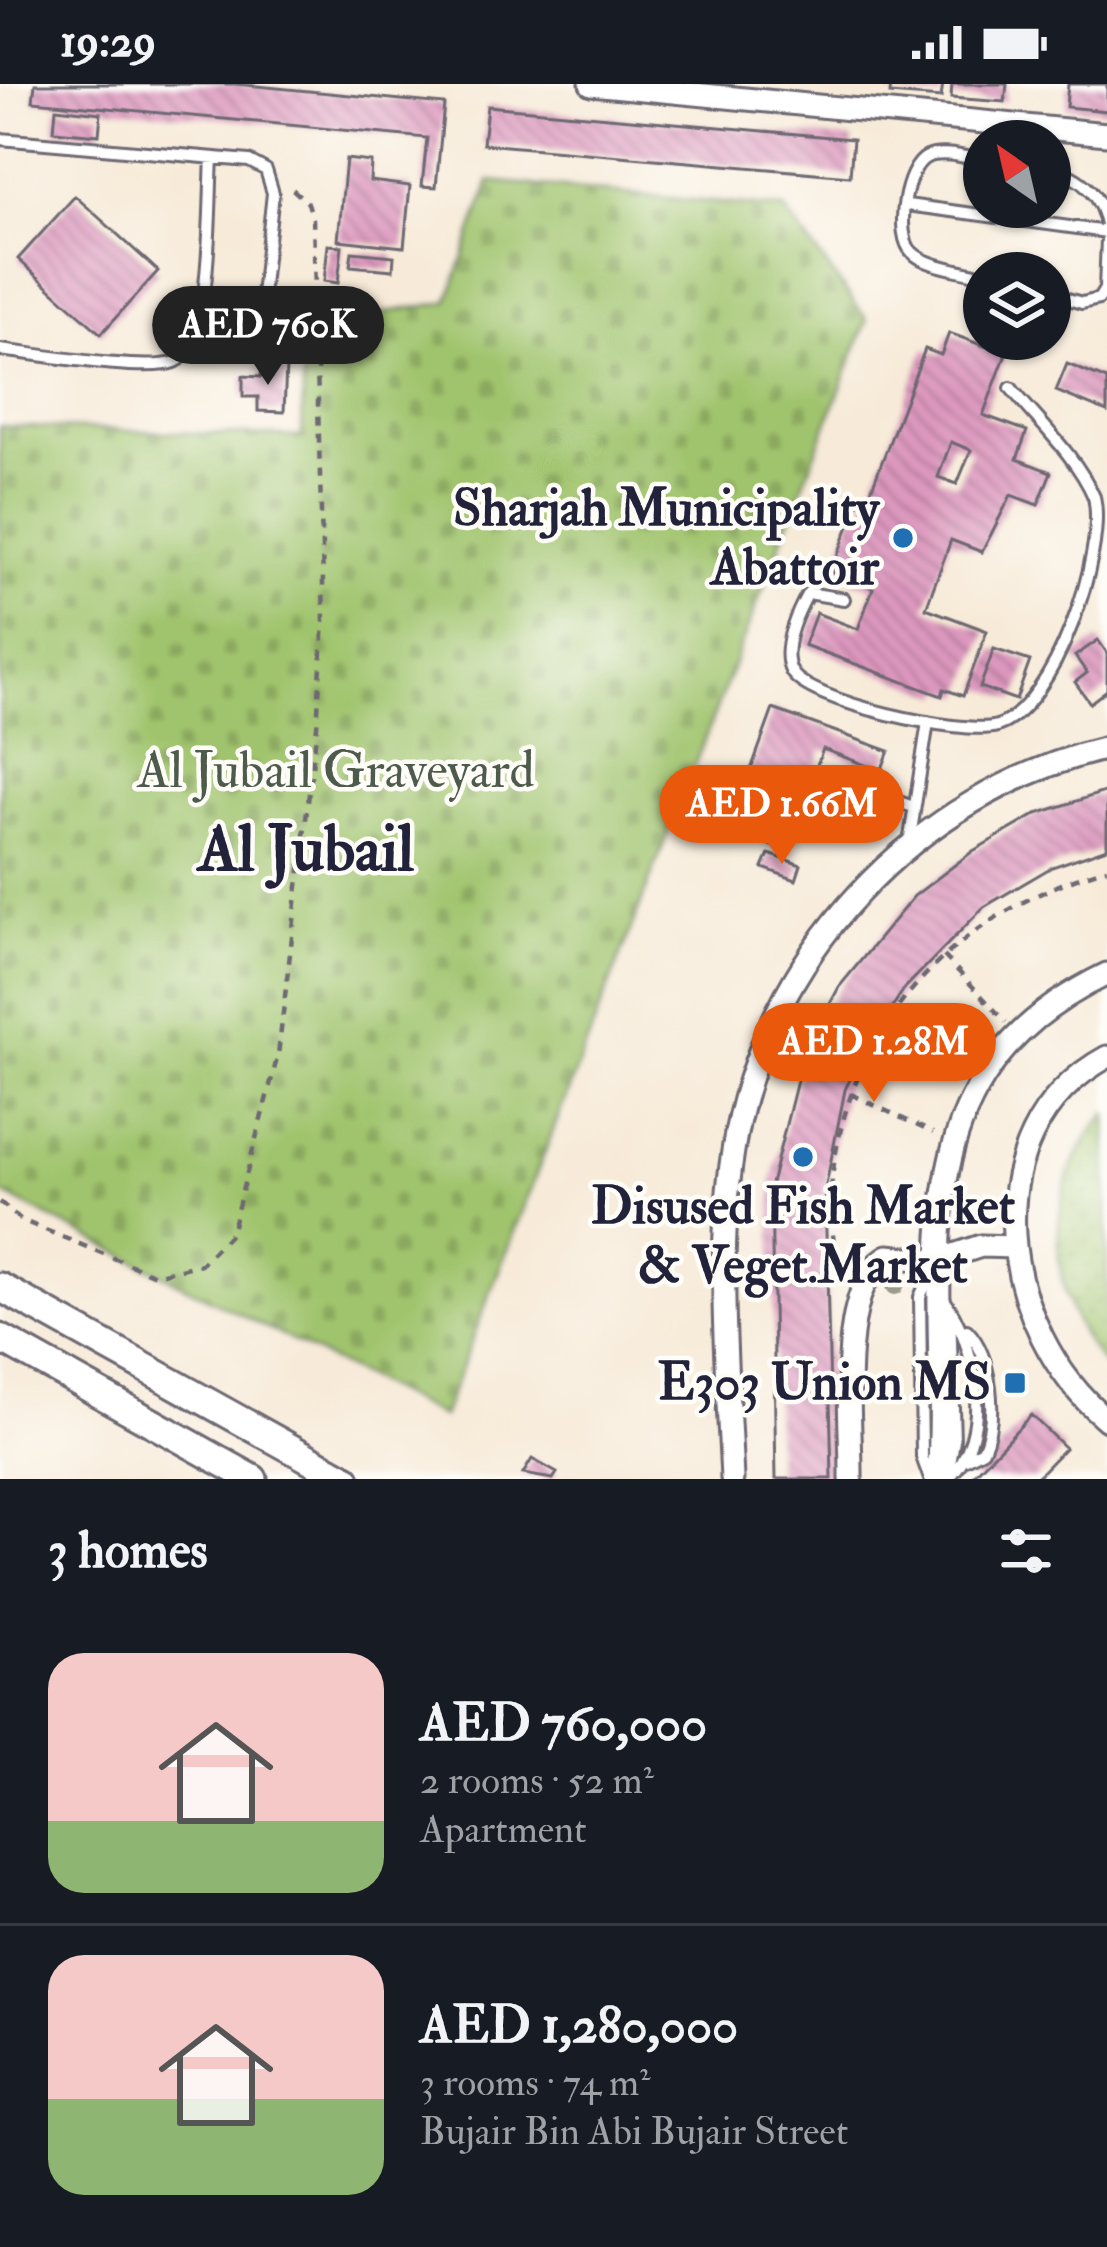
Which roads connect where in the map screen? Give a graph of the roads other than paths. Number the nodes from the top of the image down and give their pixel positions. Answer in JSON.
{"nodes":[{"id":1,"x":591,"y":84,"type":"edge"},
{"id":2,"x":845,"y":95,"type":"edge"},
{"id":3,"x":963,"y":121,"type":"edge"},
{"id":4,"x":1071,"y":133,"type":"edge"},
{"id":5,"x":1107,"y":134,"type":"edge"},
{"id":6,"x":0,"y":140,"type":"edge"},
{"id":7,"x":963,"y":157,"type":"edge"},
{"id":8,"x":212,"y":159,"type":"junction"},
{"id":9,"x":1071,"y":176,"type":"edge"},
{"id":10,"x":907,"y":205,"type":"junction"},
{"id":11,"x":1107,"y":234,"type":"edge"},
{"id":12,"x":963,"y":270,"type":"edge"},
{"id":13,"x":1071,"y":299,"type":"edge"},
{"id":14,"x":201,"y":317,"type":"junction"},
{"id":15,"x":0,"y":350,"type":"edge"},
{"id":16,"x":1011,"y":388,"type":"dead end"},
{"id":17,"x":844,"y":599,"type":"dead end"},
{"id":18,"x":928,"y":722,"type":"junction"},
{"id":19,"x":1107,"y":748,"type":"edge"},
{"id":20,"x":913,"y":807,"type":"junction"},
{"id":21,"x":823,"y":824,"type":"dead end"},
{"id":22,"x":909,"y":845,"type":"junction"},
{"id":23,"x":1107,"y":974,"type":"edge"},
{"id":24,"x":1107,"y":1057,"type":"edge"},
{"id":25,"x":1015,"y":1246,"type":"junction"},
{"id":26,"x":936,"y":1262,"type":"junction"},
{"id":27,"x":0,"y":1287,"type":"edge"},
{"id":28,"x":943,"y":1297,"type":"junction"},
{"id":29,"x":0,"y":1338,"type":"edge"},
{"id":30,"x":1107,"y":1420,"type":"edge"},
{"id":31,"x":253,"y":1479,"type":"edge"},
{"id":32,"x":346,"y":1479,"type":"edge"},
{"id":33,"x":732,"y":1479,"type":"edge"},
{"id":34,"x":851,"y":1479,"type":"edge"},
{"id":35,"x":934,"y":1479,"type":"edge"},
{"id":36,"x":947,"y":1479,"type":"edge"}],
"edges":[{"from":1,"to":2,"type":"street"},
{"from":2,"to":3,"type":"street"},
{"from":4,"to":5,"type":"street"},
{"from":6,"to":8,"type":"lane"},
{"from":7,"to":10,"type":"lane"},
{"from":8,"to":14,"type":"lane"},
{"from":8,"to":14,"type":"lane"},
{"from":9,"to":11,"type":"lane"},
{"from":10,"to":11,"type":"lane"},
{"from":10,"to":12,"type":"lane"},
{"from":11,"to":13,"type":"lane"},
{"from":14,"to":15,"type":"lane"},
{"from":16,"to":18,"type":"lane"},
{"from":17,"to":18,"type":"lane"},
{"from":18,"to":20,"type":"lane"},
{"from":19,"to":22,"type":"street"},
{"from":20,"to":21,"type":"lane"},
{"from":20,"to":22,"type":"lane"},
{"from":22,"to":33,"type":"street"},
{"from":23,"to":26,"type":"street"},
{"from":24,"to":25,"type":"street"},
{"from":25,"to":26,"type":"street"},
{"from":25,"to":30,"type":"street"},
{"from":26,"to":28,"type":"street"},
{"from":26,"to":34,"type":"street"},
{"from":26,"to":35,"type":"lane"},
{"from":27,"to":32,"type":"main road"},
{"from":28,"to":35,"type":"street"},
{"from":28,"to":36,"type":"lane"},
{"from":28,"to":36,"type":"lane"},
{"from":29,"to":31,"type":"main road"}]}
